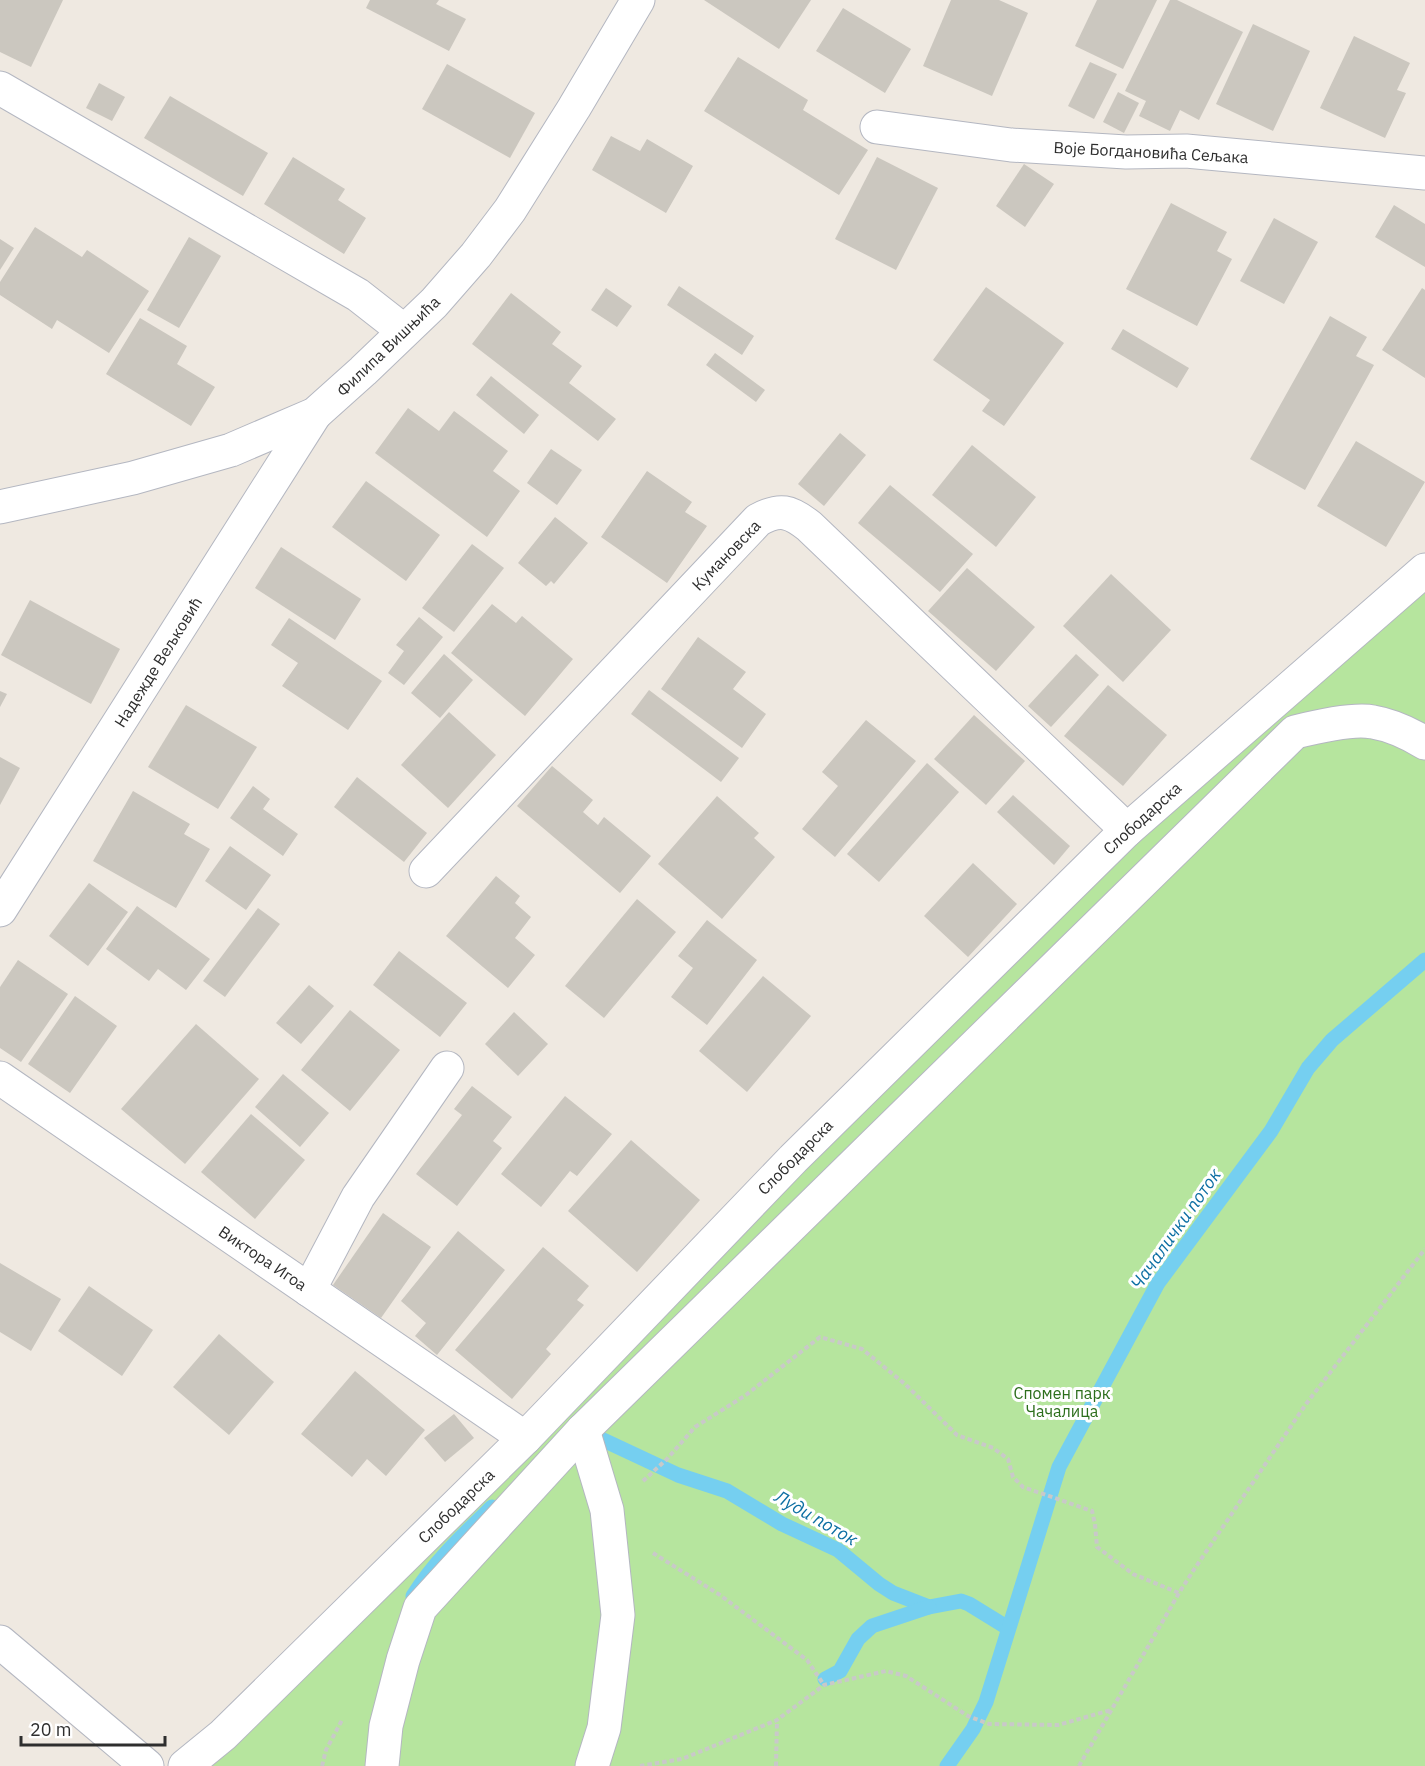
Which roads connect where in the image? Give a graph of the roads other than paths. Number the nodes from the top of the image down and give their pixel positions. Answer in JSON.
{"nodes":[{"id":1,"x":638,"y":0,"type":"edge"},
{"id":2,"x":0,"y":88,"type":"edge"},
{"id":3,"x":878,"y":127,"type":"dead end"},
{"id":4,"x":1425,"y":173,"type":"edge"},
{"id":5,"x":404,"y":331,"type":"junction"},
{"id":6,"x":315,"y":414,"type":"junction"},
{"id":7,"x":0,"y":507,"type":"edge"},
{"id":8,"x":1425,"y":570,"type":"edge"},
{"id":9,"x":1425,"y":743,"type":"edge"},
{"id":10,"x":1127,"y":830,"type":"junction"},
{"id":11,"x":426,"y":871,"type":"dead end"},
{"id":12,"x":0,"y":910,"type":"edge"},
{"id":13,"x":447,"y":1068,"type":"dead end"},
{"id":14,"x":0,"y":1078,"type":"edge"},
{"id":15,"x":309,"y":1290,"type":"junction"},
{"id":16,"x":583,"y":1430,"type":"junction"},
{"id":17,"x":525,"y":1438,"type":"junction"},
{"id":18,"x":0,"y":1642,"type":"edge"},
{"id":19,"x":147,"y":1766,"type":"edge"},
{"id":20,"x":185,"y":1766,"type":"edge"},
{"id":21,"x":382,"y":1766,"type":"edge"},
{"id":22,"x":592,"y":1766,"type":"edge"}],
"edges":[{"from":1,"to":5,"type":"street","name":"Филипа Вишњића"},
{"from":2,"to":5,"type":"street"},
{"from":3,"to":4,"type":"street","name":"Воје Богдановића Сељака"},
{"from":5,"to":6,"type":"street","name":"Филипа Вишњића"},
{"from":6,"to":7,"type":"street","name":"Филипа Вишњића"},
{"from":6,"to":12,"type":"street","name":"Надежде Вељковић"},
{"from":8,"to":10,"type":"street","name":"Слободарска"},
{"from":9,"to":16,"type":"street"},
{"from":10,"to":11,"type":"street","name":"Кумановска"},
{"from":10,"to":17,"type":"street","name":"Слободарска"},
{"from":13,"to":15,"type":"street"},
{"from":14,"to":15,"type":"street","name":"Виктора Игоа"},
{"from":15,"to":17,"type":"street","name":"Виктора Игоа"},
{"from":16,"to":21,"type":"street"},
{"from":16,"to":22,"type":"street"},
{"from":17,"to":20,"type":"street","name":"Слободарска"},
{"from":18,"to":19,"type":"street"}]}
